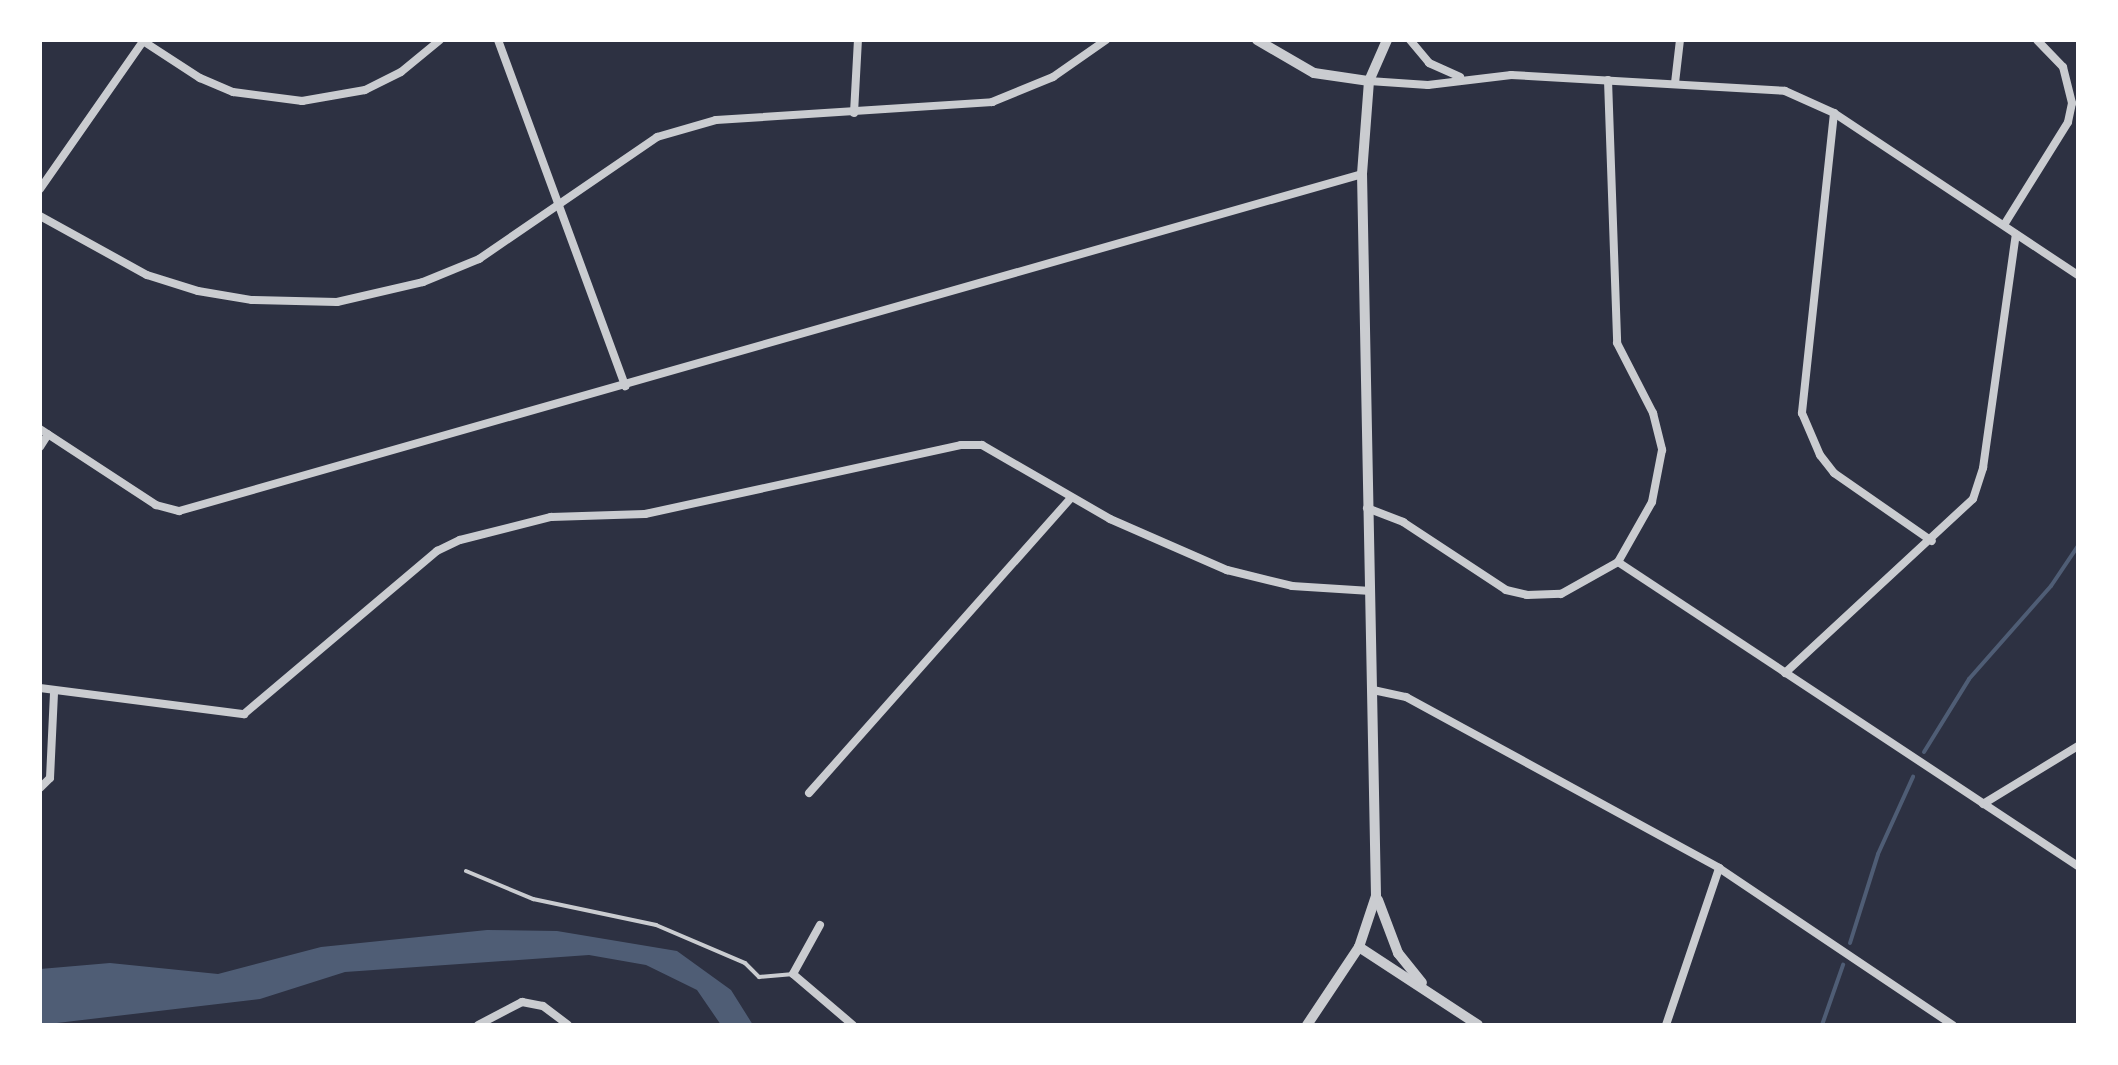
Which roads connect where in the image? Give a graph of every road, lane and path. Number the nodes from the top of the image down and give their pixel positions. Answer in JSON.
{"nodes":[{"id":1,"x":144,"y":40,"type":"edge"},
{"id":2,"x":440,"y":40,"type":"edge"},
{"id":3,"x":498,"y":40,"type":"edge"},
{"id":4,"x":858,"y":40,"type":"edge"},
{"id":5,"x":1106,"y":40,"type":"edge"},
{"id":6,"x":1257,"y":40,"type":"edge"},
{"id":7,"x":1387,"y":40,"type":"edge"},
{"id":8,"x":1410,"y":40,"type":"edge"},
{"id":9,"x":1680,"y":40,"type":"edge"},
{"id":10,"x":2037,"y":40,"type":"edge"},
{"id":11,"x":1461,"y":77,"type":"junction"},
{"id":12,"x":1608,"y":80,"type":"junction"},
{"id":13,"x":1369,"y":81,"type":"junction"},
{"id":14,"x":1675,"y":83,"type":"junction"},
{"id":15,"x":854,"y":113,"type":"junction"},
{"id":16,"x":1834,"y":113,"type":"junction"},
{"id":17,"x":1362,"y":174,"type":"junction"},
{"id":18,"x":40,"y":189,"type":"edge"},
{"id":19,"x":559,"y":205,"type":"junction"},
{"id":20,"x":40,"y":216,"type":"edge"},
{"id":21,"x":2004,"y":225,"type":"junction"},
{"id":22,"x":2016,"y":234,"type":"junction"},
{"id":23,"x":2078,"y":275,"type":"edge"},
{"id":24,"x":625,"y":386,"type":"junction"},
{"id":25,"x":44,"y":431,"type":"edge"},
{"id":26,"x":40,"y":447,"type":"edge"},
{"id":27,"x":1071,"y":498,"type":"junction"},
{"id":28,"x":1367,"y":508,"type":"junction"},
{"id":29,"x":1932,"y":541,"type":"junction"},
{"id":30,"x":1618,"y":562,"type":"junction"},
{"id":31,"x":1371,"y":591,"type":"junction"},
{"id":32,"x":1785,"y":673,"type":"junction"},
{"id":33,"x":40,"y":688,"type":"edge"},
{"id":34,"x":1373,"y":690,"type":"junction"},
{"id":35,"x":54,"y":692,"type":"junction"},
{"id":36,"x":2078,"y":746,"type":"edge"},
{"id":37,"x":40,"y":788,"type":"edge"},
{"id":38,"x":809,"y":793,"type":"dead end"},
{"id":39,"x":1983,"y":804,"type":"junction"},
{"id":40,"x":2078,"y":866,"type":"edge"},
{"id":41,"x":1719,"y":868,"type":"junction"},
{"id":42,"x":466,"y":871,"type":"dead end"},
{"id":43,"x":1376,"y":896,"type":"junction"},
{"id":44,"x":820,"y":925,"type":"dead end"},
{"id":45,"x":1359,"y":947,"type":"junction"},
{"id":46,"x":793,"y":974,"type":"junction"},
{"id":47,"x":1435,"y":996,"type":"junction"},
{"id":48,"x":478,"y":1025,"type":"edge"},
{"id":49,"x":568,"y":1025,"type":"edge"},
{"id":50,"x":853,"y":1025,"type":"edge"},
{"id":51,"x":1307,"y":1025,"type":"edge"},
{"id":52,"x":1478,"y":1025,"type":"edge"},
{"id":53,"x":1666,"y":1025,"type":"edge"},
{"id":54,"x":1953,"y":1025,"type":"edge"}],
"edges":[{"from":1,"to":2,"type":"street"},
{"from":1,"to":18,"type":"street"},
{"from":3,"to":19,"type":"street"},
{"from":4,"to":15,"type":"street"},
{"from":5,"to":15,"type":"street"},
{"from":6,"to":13,"type":"street"},
{"from":7,"to":13,"type":"street"},
{"from":8,"to":11,"type":"street"},
{"from":9,"to":14,"type":"street"},
{"from":10,"to":21,"type":"street"},
{"from":11,"to":12,"type":"street"},
{"from":11,"to":13,"type":"street"},
{"from":12,"to":14,"type":"street"},
{"from":12,"to":30,"type":"street"},
{"from":13,"to":17,"type":"street"},
{"from":14,"to":16,"type":"street"},
{"from":15,"to":19,"type":"street"},
{"from":16,"to":21,"type":"street"},
{"from":16,"to":29,"type":"street"},
{"from":17,"to":24,"type":"street"},
{"from":17,"to":28,"type":"street"},
{"from":19,"to":20,"type":"street"},
{"from":19,"to":24,"type":"street"},
{"from":21,"to":22,"type":"street"},
{"from":22,"to":23,"type":"street"},
{"from":22,"to":29,"type":"street"},
{"from":24,"to":25,"type":"street"},
{"from":25,"to":26,"type":"street"},
{"from":27,"to":31,"type":"street"},
{"from":27,"to":35,"type":"street"},
{"from":27,"to":38,"type":"street"},
{"from":28,"to":30,"type":"street"},
{"from":28,"to":31,"type":"street"},
{"from":29,"to":32,"type":"street"},
{"from":30,"to":32,"type":"street"},
{"from":31,"to":34,"type":"street"},
{"from":32,"to":39,"type":"street"},
{"from":33,"to":35,"type":"street"},
{"from":34,"to":41,"type":"street"},
{"from":34,"to":43,"type":"street"},
{"from":35,"to":37,"type":"street"},
{"from":36,"to":39,"type":"street"},
{"from":39,"to":40,"type":"street"},
{"from":41,"to":53,"type":"street"},
{"from":41,"to":54,"type":"street"},
{"from":42,"to":46,"type":"lane"},
{"from":43,"to":45,"type":"street"},
{"from":43,"to":47,"type":"street"},
{"from":44,"to":46,"type":"street"},
{"from":45,"to":47,"type":"street"},
{"from":45,"to":51,"type":"street"},
{"from":46,"to":50,"type":"street"},
{"from":47,"to":52,"type":"street"},
{"from":48,"to":49,"type":"street"}]}
